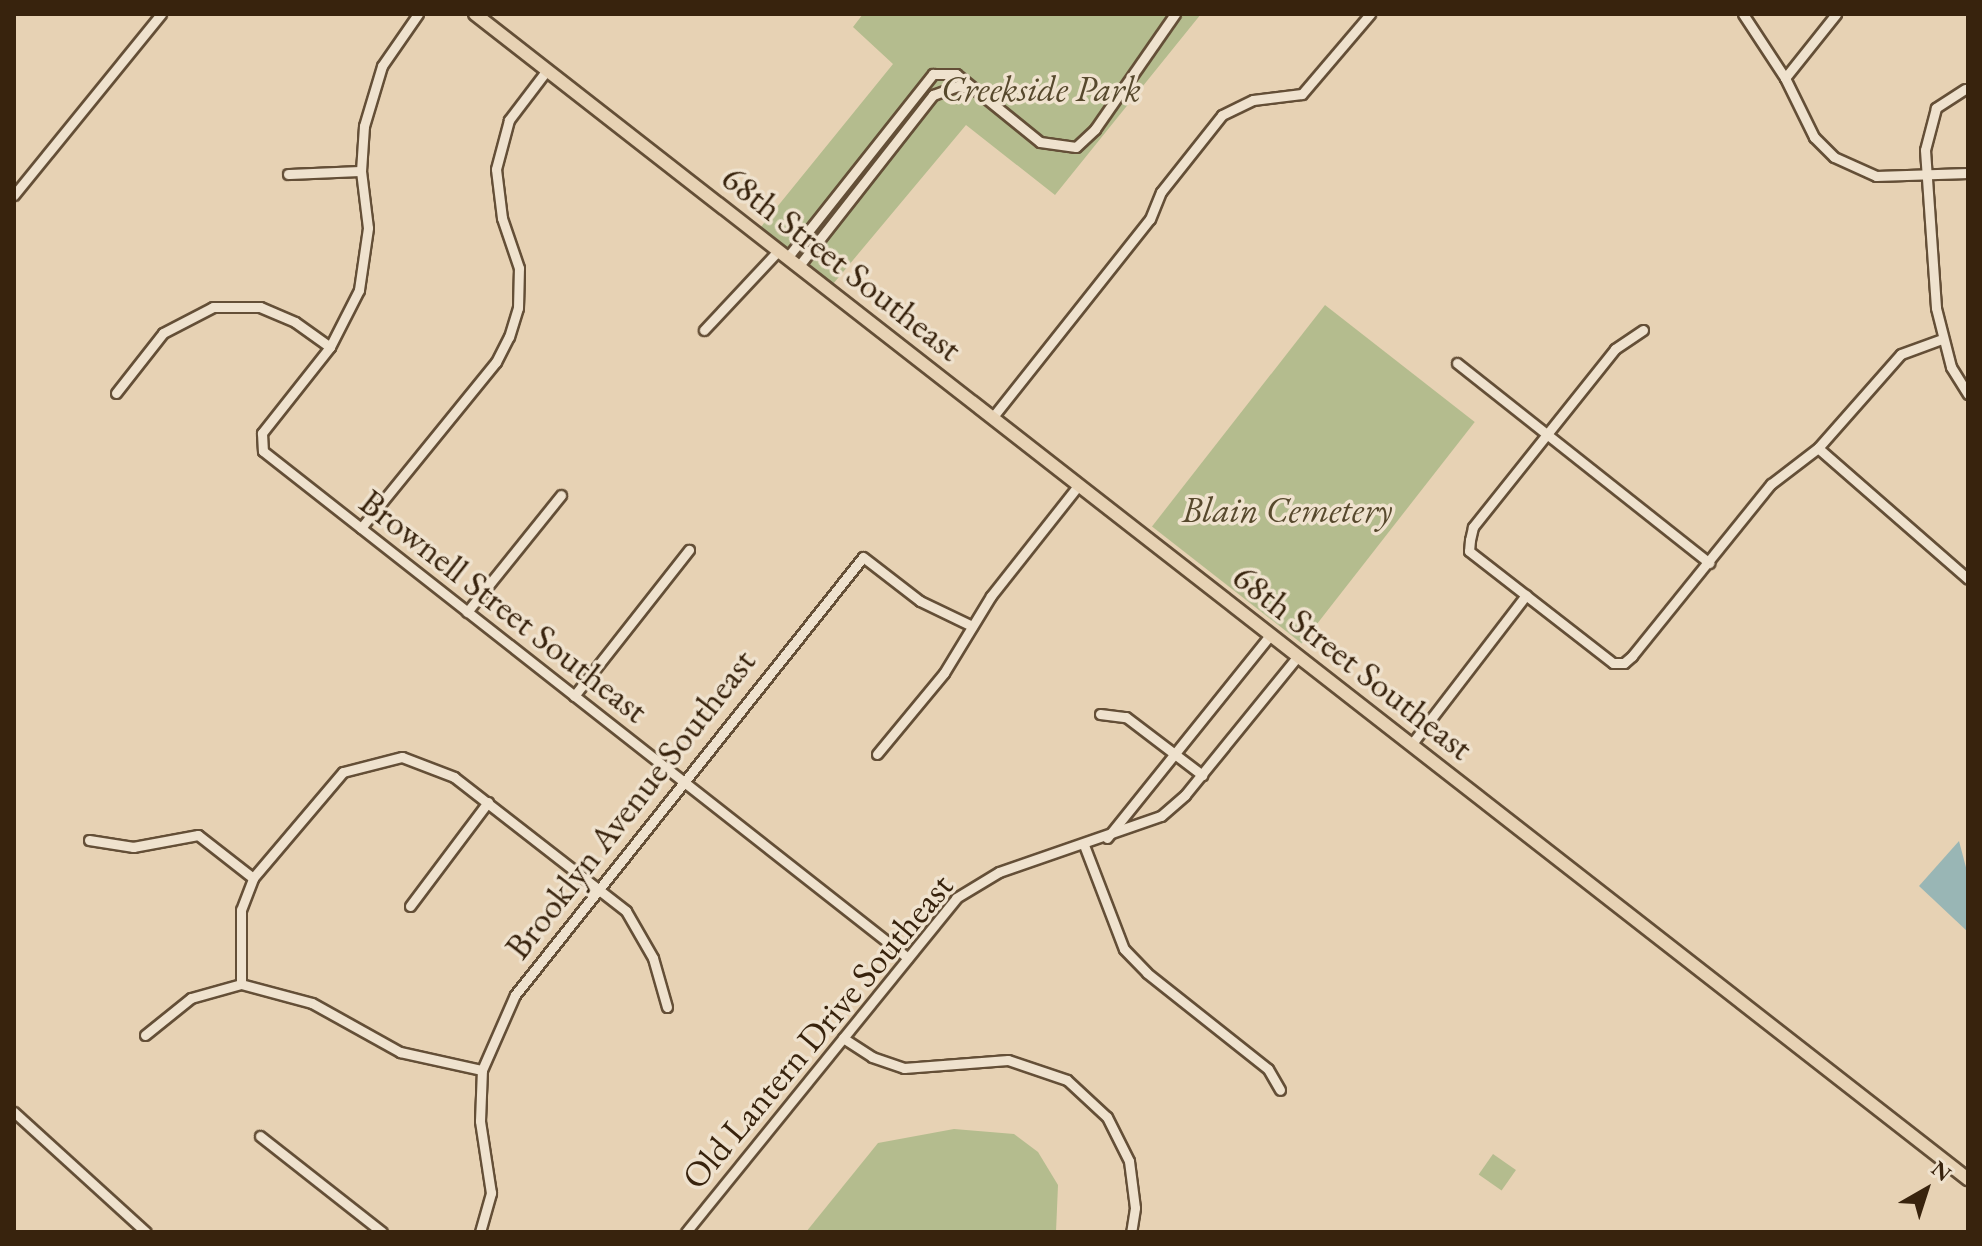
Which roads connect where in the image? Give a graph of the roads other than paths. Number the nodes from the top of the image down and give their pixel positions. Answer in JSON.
{"nodes":[{"id":1,"x":161,"y":14,"type":"edge"},
{"id":2,"x":418,"y":14,"type":"edge"},
{"id":3,"x":475,"y":14,"type":"edge"},
{"id":4,"x":1175,"y":14,"type":"edge"},
{"id":5,"x":1370,"y":14,"type":"edge"},
{"id":6,"x":1743,"y":14,"type":"edge"},
{"id":7,"x":1836,"y":14,"type":"edge"},
{"id":8,"x":547,"y":70,"type":"junction"},
{"id":9,"x":1785,"y":78,"type":"junction"},
{"id":10,"x":972,"y":89,"type":"junction"},
{"id":11,"x":1965,"y":89,"type":"dead end"},
{"id":12,"x":361,"y":171,"type":"junction"},
{"id":13,"x":1968,"y":173,"type":"edge"},
{"id":14,"x":288,"y":174,"type":"dead end"},
{"id":15,"x":1926,"y":176,"type":"junction"},
{"id":16,"x":14,"y":195,"type":"edge"},
{"id":17,"x":782,"y":254,"type":"junction"},
{"id":18,"x":798,"y":267,"type":"junction"},
{"id":19,"x":704,"y":330,"type":"dead end"},
{"id":20,"x":1643,"y":330,"type":"dead end"},
{"id":21,"x":1942,"y":339,"type":"junction"},
{"id":22,"x":330,"y":347,"type":"junction"},
{"id":23,"x":1457,"y":363,"type":"dead end"},
{"id":24,"x":116,"y":393,"type":"dead end"},
{"id":25,"x":1968,"y":394,"type":"edge"},
{"id":26,"x":992,"y":418,"type":"junction"},
{"id":27,"x":1546,"y":435,"type":"junction"},
{"id":28,"x":1818,"y":448,"type":"junction"},
{"id":29,"x":1078,"y":486,"type":"junction"},
{"id":30,"x":561,"y":495,"type":"dead end"},
{"id":31,"x":361,"y":528,"type":"junction"},
{"id":32,"x":689,"y":550,"type":"dead end"},
{"id":33,"x":1709,"y":563,"type":"junction"},
{"id":34,"x":1968,"y":579,"type":"edge"},
{"id":35,"x":1526,"y":595,"type":"junction"},
{"id":36,"x":467,"y":612,"type":"junction"},
{"id":37,"x":972,"y":626,"type":"junction"},
{"id":38,"x":1270,"y":635,"type":"junction"},
{"id":39,"x":1297,"y":657,"type":"junction"},
{"id":40,"x":574,"y":696,"type":"junction"},
{"id":41,"x":1100,"y":714,"type":"dead end"},
{"id":42,"x":1411,"y":745,"type":"junction"},
{"id":43,"x":877,"y":754,"type":"dead end"},
{"id":44,"x":1175,"y":754,"type":"junction"},
{"id":45,"x":1202,"y":775,"type":"junction"},
{"id":46,"x":683,"y":781,"type":"junction"},
{"id":47,"x":488,"y":802,"type":"junction"},
{"id":48,"x":1107,"y":838,"type":"junction"},
{"id":49,"x":89,"y":840,"type":"dead end"},
{"id":50,"x":1084,"y":845,"type":"junction"},
{"id":51,"x":253,"y":878,"type":"junction"},
{"id":52,"x":597,"y":888,"type":"junction"},
{"id":53,"x":410,"y":906,"type":"dead end"},
{"id":54,"x":908,"y":958,"type":"junction"},
{"id":55,"x":241,"y":984,"type":"junction"},
{"id":56,"x":667,"y":1007,"type":"dead end"},
{"id":57,"x":145,"y":1035,"type":"dead end"},
{"id":58,"x":843,"y":1038,"type":"junction"},
{"id":59,"x":482,"y":1070,"type":"junction"},
{"id":60,"x":1280,"y":1090,"type":"dead end"},
{"id":61,"x":14,"y":1113,"type":"edge"},
{"id":62,"x":260,"y":1136,"type":"dead end"},
{"id":63,"x":1968,"y":1179,"type":"edge"},
{"id":64,"x":146,"y":1232,"type":"edge"},
{"id":65,"x":382,"y":1232,"type":"edge"},
{"id":66,"x":480,"y":1232,"type":"edge"},
{"id":67,"x":686,"y":1232,"type":"edge"},
{"id":68,"x":1131,"y":1232,"type":"edge"}],
"edges":[{"from":1,"to":16,"type":"street"},
{"from":2,"to":12,"type":"street"},
{"from":3,"to":8,"type":"main road","name":"68th Street Southeast"},
{"from":4,"to":10,"type":"street"},
{"from":5,"to":26,"type":"street"},
{"from":6,"to":9,"type":"street"},
{"from":7,"to":9,"type":"street"},
{"from":8,"to":17,"type":"main road","name":"68th Street Southeast"},
{"from":8,"to":31,"type":"street"},
{"from":9,"to":15,"type":"street"},
{"from":10,"to":17,"type":"street"},
{"from":10,"to":18,"type":"street"},
{"from":11,"to":15,"type":"street"},
{"from":12,"to":14,"type":"street"},
{"from":12,"to":22,"type":"street"},
{"from":13,"to":15,"type":"street"},
{"from":15,"to":21,"type":"street"},
{"from":17,"to":18,"type":"main road","name":"68th Street Southeast"},
{"from":17,"to":19,"type":"street"},
{"from":18,"to":26,"type":"main road","name":"68th Street Southeast"},
{"from":20,"to":27,"type":"street"},
{"from":21,"to":25,"type":"street"},
{"from":21,"to":28,"type":"street"},
{"from":22,"to":24,"type":"street"},
{"from":22,"to":31,"type":"street","name":"Brownell Street Southeast"},
{"from":23,"to":27,"type":"street"},
{"from":26,"to":29,"type":"main road","name":"68th Street Southeast"},
{"from":27,"to":33,"type":"street"},
{"from":27,"to":35,"type":"street"},
{"from":28,"to":33,"type":"street"},
{"from":28,"to":34,"type":"street"},
{"from":29,"to":37,"type":"street"},
{"from":29,"to":38,"type":"main road","name":"68th Street Southeast"},
{"from":30,"to":36,"type":"street"},
{"from":31,"to":36,"type":"street","name":"Brownell Street Southeast"},
{"from":32,"to":40,"type":"street"},
{"from":33,"to":35,"type":"street"},
{"from":35,"to":42,"type":"street"},
{"from":36,"to":40,"type":"street","name":"Brownell Street Southeast"},
{"from":37,"to":43,"type":"street"},
{"from":37,"to":46,"type":"street","name":"Brooklyn Avenue Southeast"},
{"from":38,"to":39,"type":"main road","name":"68th Street Southeast"},
{"from":38,"to":44,"type":"street"},
{"from":39,"to":42,"type":"main road","name":"68th Street Southeast"},
{"from":39,"to":45,"type":"street","name":"Old Lantern Drive Southeast"},
{"from":40,"to":46,"type":"street","name":"Brownell Street Southeast"},
{"from":41,"to":44,"type":"street"},
{"from":42,"to":63,"type":"main road","name":"68th Street Southeast"},
{"from":44,"to":45,"type":"street"},
{"from":44,"to":48,"type":"street"},
{"from":45,"to":48,"type":"street","name":"Old Lantern Drive Southeast"},
{"from":46,"to":52,"type":"street","name":"Brooklyn Avenue Southeast"},
{"from":46,"to":54,"type":"street","name":"Brownell Street Southeast"},
{"from":47,"to":51,"type":"street"},
{"from":47,"to":52,"type":"street"},
{"from":47,"to":53,"type":"street"},
{"from":48,"to":50,"type":"street","name":"Old Lantern Drive Southeast"},
{"from":49,"to":51,"type":"street"},
{"from":50,"to":54,"type":"street","name":"Old Lantern Drive Southeast"},
{"from":50,"to":60,"type":"street"},
{"from":51,"to":55,"type":"street"},
{"from":52,"to":56,"type":"street"},
{"from":52,"to":59,"type":"street","name":"Brooklyn Avenue Southeast"},
{"from":54,"to":58,"type":"street","name":"Old Lantern Drive Southeast"},
{"from":55,"to":57,"type":"street"},
{"from":55,"to":59,"type":"street"},
{"from":58,"to":67,"type":"street","name":"Old Lantern Drive Southeast"},
{"from":58,"to":68,"type":"street"},
{"from":59,"to":66,"type":"street","name":"Brooklyn Avenue Southeast"},
{"from":61,"to":64,"type":"street"},
{"from":62,"to":65,"type":"street"}]}
